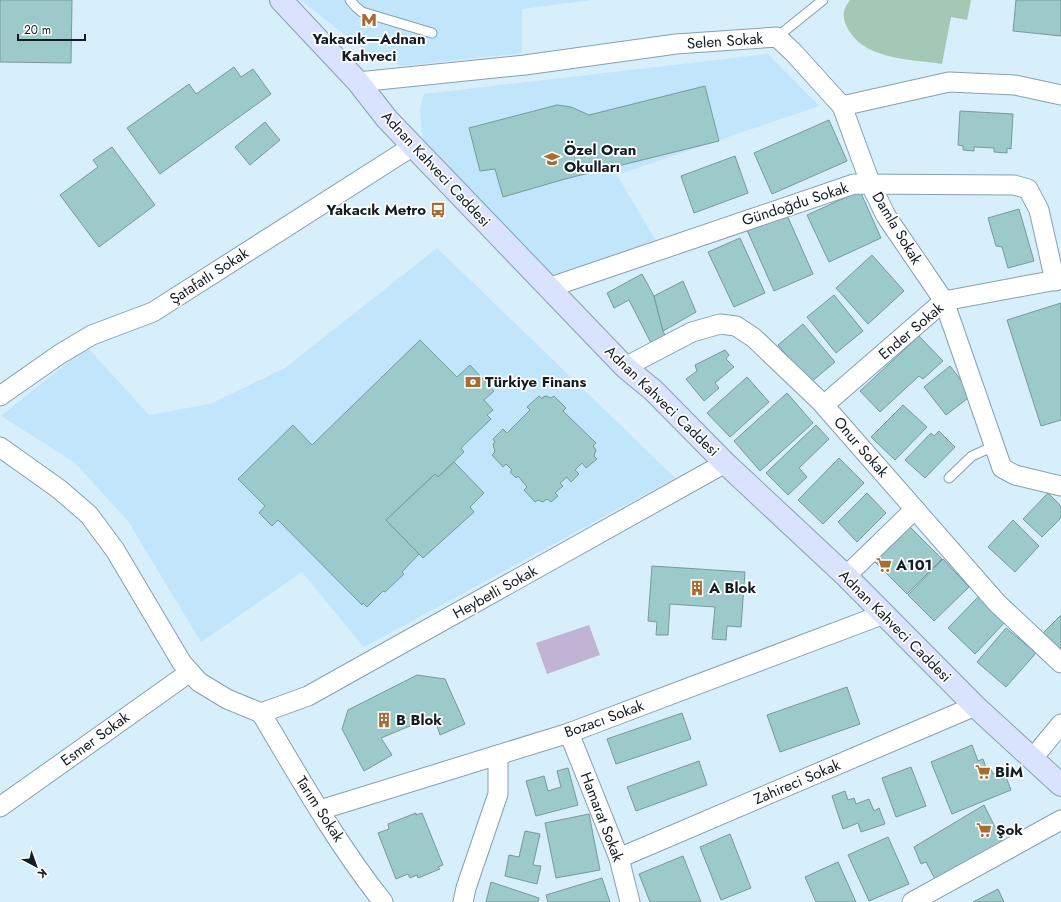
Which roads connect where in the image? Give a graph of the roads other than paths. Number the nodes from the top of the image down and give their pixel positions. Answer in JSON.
{"nodes":[{"id":1,"x":350,"y":0,"type":"edge"},
{"id":2,"x":823,"y":0,"type":"edge"},
{"id":3,"x":282,"y":1,"type":"edge"},
{"id":4,"x":432,"y":33,"type":"dead end"},
{"id":5,"x":777,"y":37,"type":"junction"},
{"id":6,"x":358,"y":82,"type":"junction"},
{"id":7,"x":1061,"y":95,"type":"edge"},
{"id":8,"x":842,"y":106,"type":"junction"},
{"id":9,"x":413,"y":146,"type":"junction"},
{"id":10,"x":871,"y":185,"type":"junction"},
{"id":11,"x":1058,"y":280,"type":"edge"},
{"id":12,"x":548,"y":288,"type":"junction"},
{"id":13,"x":944,"y":301,"type":"junction"},
{"id":14,"x":625,"y":367,"type":"junction"},
{"id":15,"x":0,"y":396,"type":"edge"},
{"id":16,"x":824,"y":405,"type":"junction"},
{"id":17,"x":994,"y":446,"type":"junction"},
{"id":18,"x":0,"y":447,"type":"edge"},
{"id":19,"x":725,"y":463,"type":"junction"},
{"id":20,"x":949,"y":478,"type":"dead end"},
{"id":21,"x":1061,"y":486,"type":"edge"},
{"id":22,"x":915,"y":509,"type":"junction"},
{"id":23,"x":846,"y":576,"type":"junction"},
{"id":24,"x":884,"y":614,"type":"junction"},
{"id":25,"x":1061,"y":663,"type":"edge"},
{"id":26,"x":190,"y":672,"type":"junction"},
{"id":27,"x":975,"y":706,"type":"junction"},
{"id":28,"x":261,"y":713,"type":"junction"},
{"id":29,"x":1061,"y":724,"type":"edge"},
{"id":30,"x":569,"y":733,"type":"junction"},
{"id":31,"x":498,"y":755,"type":"junction"},
{"id":32,"x":1032,"y":759,"type":"junction"},
{"id":33,"x":1061,"y":785,"type":"edge"},
{"id":34,"x":0,"y":807,"type":"edge"},
{"id":35,"x":320,"y":810,"type":"junction"},
{"id":36,"x":1061,"y":820,"type":"edge"},
{"id":37,"x":619,"y":858,"type":"junction"},
{"id":38,"x":383,"y":902,"type":"edge"},
{"id":39,"x":463,"y":902,"type":"edge"},
{"id":40,"x":630,"y":902,"type":"edge"},
{"id":41,"x":912,"y":902,"type":"edge"}],
"edges":[{"from":1,"to":4,"type":"lane"},
{"from":2,"to":5,"type":"lane"},
{"from":3,"to":6,"type":"main road","name":"Adnan Kahveci Caddesi"},
{"from":5,"to":6,"type":"street","name":"Selen Sokak"},
{"from":5,"to":8,"type":"street","name":"Selen Sokak"},
{"from":6,"to":9,"type":"main road","name":"Adnan Kahveci Caddesi"},
{"from":7,"to":8,"type":"street"},
{"from":8,"to":10,"type":"street","name":"Damla Sokak"},
{"from":9,"to":12,"type":"main road","name":"Adnan Kahveci Caddesi"},
{"from":9,"to":15,"type":"street","name":"Şatafatlı Sokak"},
{"from":10,"to":11,"type":"street","name":"Gündoğdu Sokak"},
{"from":10,"to":12,"type":"street","name":"Gündoğdu Sokak"},
{"from":10,"to":13,"type":"street","name":"Damla Sokak"},
{"from":11,"to":13,"type":"street","name":"Ender Sokak"},
{"from":12,"to":14,"type":"main road","name":"Adnan Kahveci Caddesi"},
{"from":13,"to":16,"type":"street","name":"Ender Sokak"},
{"from":13,"to":17,"type":"street","name":"Damla Sokak"},
{"from":14,"to":16,"type":"street","name":"Onur Sokak"},
{"from":14,"to":19,"type":"main road","name":"Adnan Kahveci Caddesi"},
{"from":16,"to":22,"type":"street","name":"Onur Sokak"},
{"from":17,"to":20,"type":"lane"},
{"from":17,"to":21,"type":"street","name":"Damla Sokak"},
{"from":18,"to":26,"type":"street"},
{"from":19,"to":23,"type":"main road","name":"Adnan Kahveci Caddesi"},
{"from":19,"to":28,"type":"street","name":"Heybetli Sokak"},
{"from":22,"to":23,"type":"street"},
{"from":22,"to":25,"type":"street","name":"Onur Sokak"},
{"from":23,"to":24,"type":"main road","name":"Adnan Kahveci Caddesi"},
{"from":24,"to":27,"type":"main road","name":"Adnan Kahveci Caddesi"},
{"from":24,"to":30,"type":"street","name":"Bozacı Sokak"},
{"from":26,"to":28,"type":"street"},
{"from":26,"to":34,"type":"street","name":"Esmer Sokak"},
{"from":27,"to":32,"type":"main road","name":"Adnan Kahveci Caddesi"},
{"from":27,"to":37,"type":"street","name":"Zahireci Sokak"},
{"from":28,"to":35,"type":"street","name":"Tarım Sokak"},
{"from":29,"to":32,"type":"street"},
{"from":30,"to":31,"type":"street","name":"Bozacı Sokak"},
{"from":30,"to":37,"type":"street","name":"Hamarat Sokak"},
{"from":31,"to":35,"type":"street","name":"Bozacı Sokak"},
{"from":31,"to":39,"type":"street"},
{"from":32,"to":33,"type":"main road","name":"Adnan Kahveci Caddesi"},
{"from":35,"to":38,"type":"street","name":"Tarım Sokak"},
{"from":36,"to":41,"type":"street"},
{"from":37,"to":40,"type":"street","name":"Hamarat Sokak"}]}
